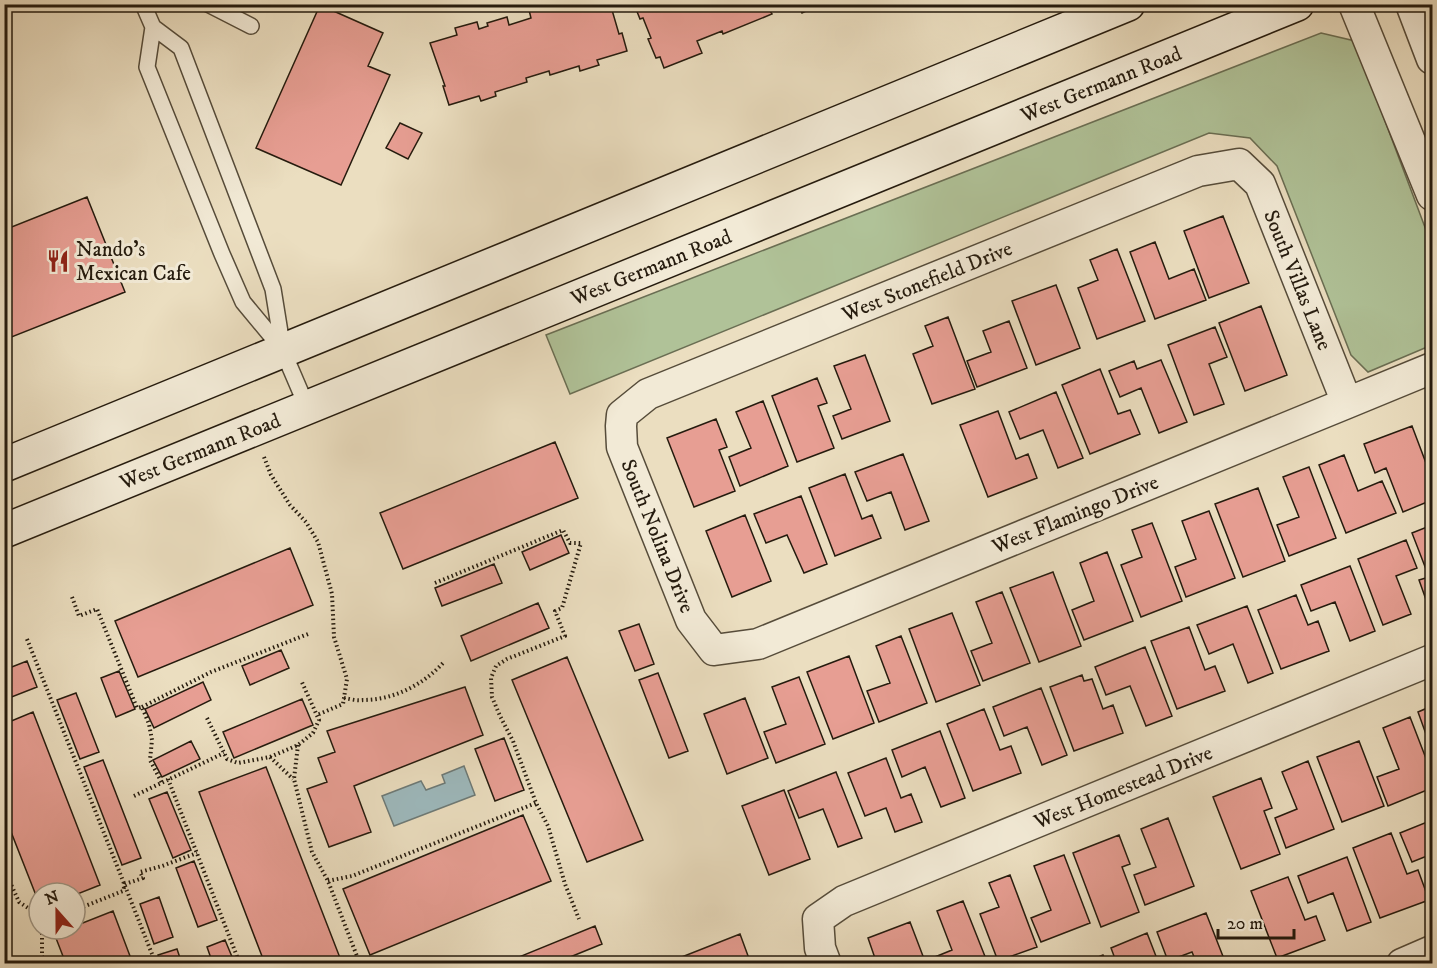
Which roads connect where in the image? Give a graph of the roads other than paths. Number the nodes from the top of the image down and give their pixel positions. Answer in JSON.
{"nodes":[{"id":1,"x":142,"y":4,"type":"edge"},
{"id":2,"x":208,"y":4,"type":"edge"},
{"id":3,"x":1128,"y":4,"type":"edge"},
{"id":4,"x":1297,"y":4,"type":"edge"},
{"id":5,"x":1354,"y":4,"type":"edge"},
{"id":6,"x":1411,"y":4,"type":"edge"},
{"id":7,"x":251,"y":26,"type":"dead end"},
{"id":8,"x":153,"y":27,"type":"junction"},
{"id":9,"x":1432,"y":59,"type":"edge"},
{"id":10,"x":1239,"y":164,"type":"joint"},
{"id":11,"x":1432,"y":195,"type":"edge"},
{"id":12,"x":283,"y":351,"type":"junction"},
{"id":13,"x":1432,"y":368,"type":"edge"},
{"id":14,"x":1347,"y":403,"type":"junction"},
{"id":15,"x":307,"y":407,"type":"junction"},
{"id":16,"x":622,"y":415,"type":"joint"},
{"id":17,"x":4,"y":465,"type":"edge"},
{"id":18,"x":4,"y":531,"type":"edge"},
{"id":19,"x":714,"y":650,"type":"joint"},
{"id":20,"x":1432,"y":660,"type":"edge"},
{"id":21,"x":1432,"y":951,"type":"edge"},
{"id":22,"x":826,"y":963,"type":"edge"},
{"id":23,"x":1402,"y":963,"type":"edge"}],
"edges":[{"from":1,"to":8,"type":"lane"},
{"from":2,"to":7,"type":"lane"},
{"from":3,"to":12,"type":"main road"},
{"from":4,"to":15,"type":"main road","name":"West Germann Road"},
{"from":5,"to":11,"type":"street"},
{"from":6,"to":9,"type":"street"},
{"from":8,"to":12,"type":"lane"},
{"from":8,"to":12,"type":"lane"},
{"from":10,"to":14,"type":"street","name":"South Villas Lane"},
{"from":10,"to":16,"type":"street","name":"West Stonefield Drive"},
{"from":12,"to":15,"type":"lane"},
{"from":12,"to":17,"type":"main road"},
{"from":13,"to":14,"type":"street","name":"West Flamingo Drive"},
{"from":14,"to":19,"type":"street","name":"West Flamingo Drive"},
{"from":15,"to":18,"type":"main road","name":"West Germann Road"},
{"from":16,"to":19,"type":"street","name":"South Nolina Drive"},
{"from":20,"to":22,"type":"street","name":"West Homestead Drive"},
{"from":21,"to":23,"type":"street"}]}
